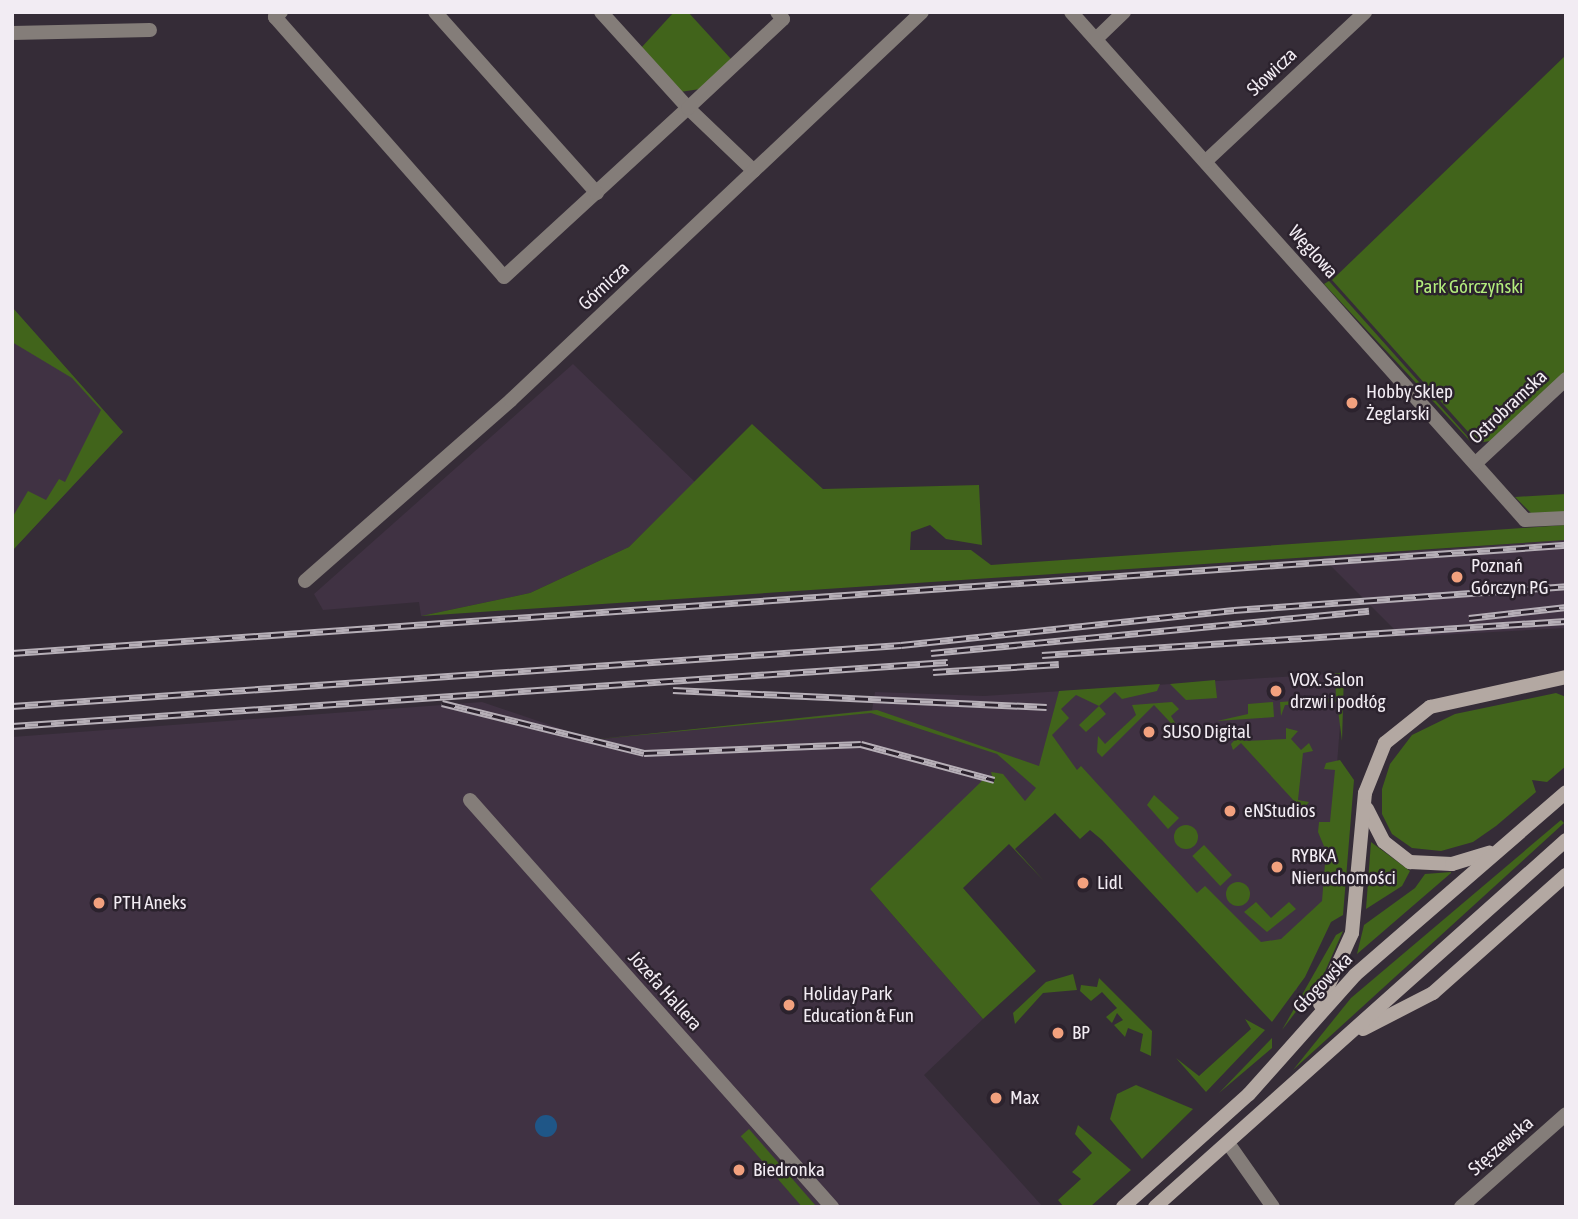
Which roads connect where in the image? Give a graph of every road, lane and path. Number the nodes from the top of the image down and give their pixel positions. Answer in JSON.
{"nodes":[{"id":1,"x":435,"y":12,"type":"edge"},
{"id":2,"x":601,"y":12,"type":"edge"},
{"id":3,"x":777,"y":12,"type":"edge"},
{"id":4,"x":922,"y":12,"type":"edge"},
{"id":5,"x":1071,"y":12,"type":"edge"},
{"id":6,"x":1124,"y":12,"type":"edge"},
{"id":7,"x":1365,"y":12,"type":"edge"},
{"id":8,"x":278,"y":15,"type":"edge"},
{"id":9,"x":150,"y":30,"type":"dead end"},
{"id":10,"x":12,"y":33,"type":"edge"},
{"id":11,"x":1096,"y":39,"type":"junction"},
{"id":12,"x":688,"y":107,"type":"junction"},
{"id":13,"x":1206,"y":161,"type":"junction"},
{"id":14,"x":754,"y":171,"type":"junction"},
{"id":15,"x":597,"y":193,"type":"junction"},
{"id":16,"x":1566,"y":379,"type":"edge"},
{"id":17,"x":1476,"y":463,"type":"junction"},
{"id":18,"x":1566,"y":518,"type":"edge"},
{"id":19,"x":306,"y":581,"type":"dead end"},
{"id":20,"x":1566,"y":677,"type":"edge"},
{"id":21,"x":1563,"y":794,"type":"edge"},
{"id":22,"x":470,"y":800,"type":"dead end"},
{"id":23,"x":1364,"y":801,"type":"junction"},
{"id":24,"x":1566,"y":840,"type":"edge"},
{"id":25,"x":1507,"y":844,"type":"junction"},
{"id":26,"x":1566,"y":875,"type":"edge"},
{"id":27,"x":1305,"y":1029,"type":"junction"},
{"id":28,"x":1349,"y":1035,"type":"junction"},
{"id":29,"x":1566,"y":1114,"type":"edge"},
{"id":30,"x":1228,"y":1143,"type":"junction"},
{"id":31,"x":832,"y":1207,"type":"edge"},
{"id":32,"x":1123,"y":1207,"type":"edge"},
{"id":33,"x":1155,"y":1207,"type":"edge"},
{"id":34,"x":1273,"y":1207,"type":"edge"},
{"id":35,"x":1461,"y":1207,"type":"edge"}],
"edges":[{"from":1,"to":15,"type":"street"},
{"from":2,"to":12,"type":"street"},
{"from":3,"to":12,"type":"street"},
{"from":4,"to":14,"type":"street","name":"Górnicza"},
{"from":5,"to":11,"type":"street","name":"Węglowa"},
{"from":6,"to":11,"type":"street"},
{"from":7,"to":13,"type":"street","name":"Słowicza"},
{"from":8,"to":15,"type":"street"},
{"from":9,"to":10,"type":"street"},
{"from":11,"to":13,"type":"street","name":"Węglowa"},
{"from":12,"to":14,"type":"street"},
{"from":12,"to":15,"type":"street"},
{"from":13,"to":17,"type":"street","name":"Węglowa"},
{"from":14,"to":19,"type":"street","name":"Górnicza"},
{"from":16,"to":17,"type":"street","name":"Ostrobramska"},
{"from":17,"to":18,"type":"street","name":"Węglowa"},
{"from":20,"to":23,"type":"main road"},
{"from":21,"to":25,"type":"main road","name":"Głogowska"},
{"from":22,"to":31,"type":"street","name":"Józefa Hallera"},
{"from":23,"to":25,"type":"main road"},
{"from":23,"to":27,"type":"main road"},
{"from":24,"to":28,"type":"main road"},
{"from":25,"to":27,"type":"main road","name":"Głogowska"},
{"from":26,"to":28,"type":"main road"},
{"from":27,"to":32,"type":"main road","name":"Głogowska"},
{"from":28,"to":30,"type":"main road"},
{"from":29,"to":35,"type":"street","name":"Stęszewska"},
{"from":30,"to":33,"type":"main road"},
{"from":30,"to":34,"type":"street"}]}
